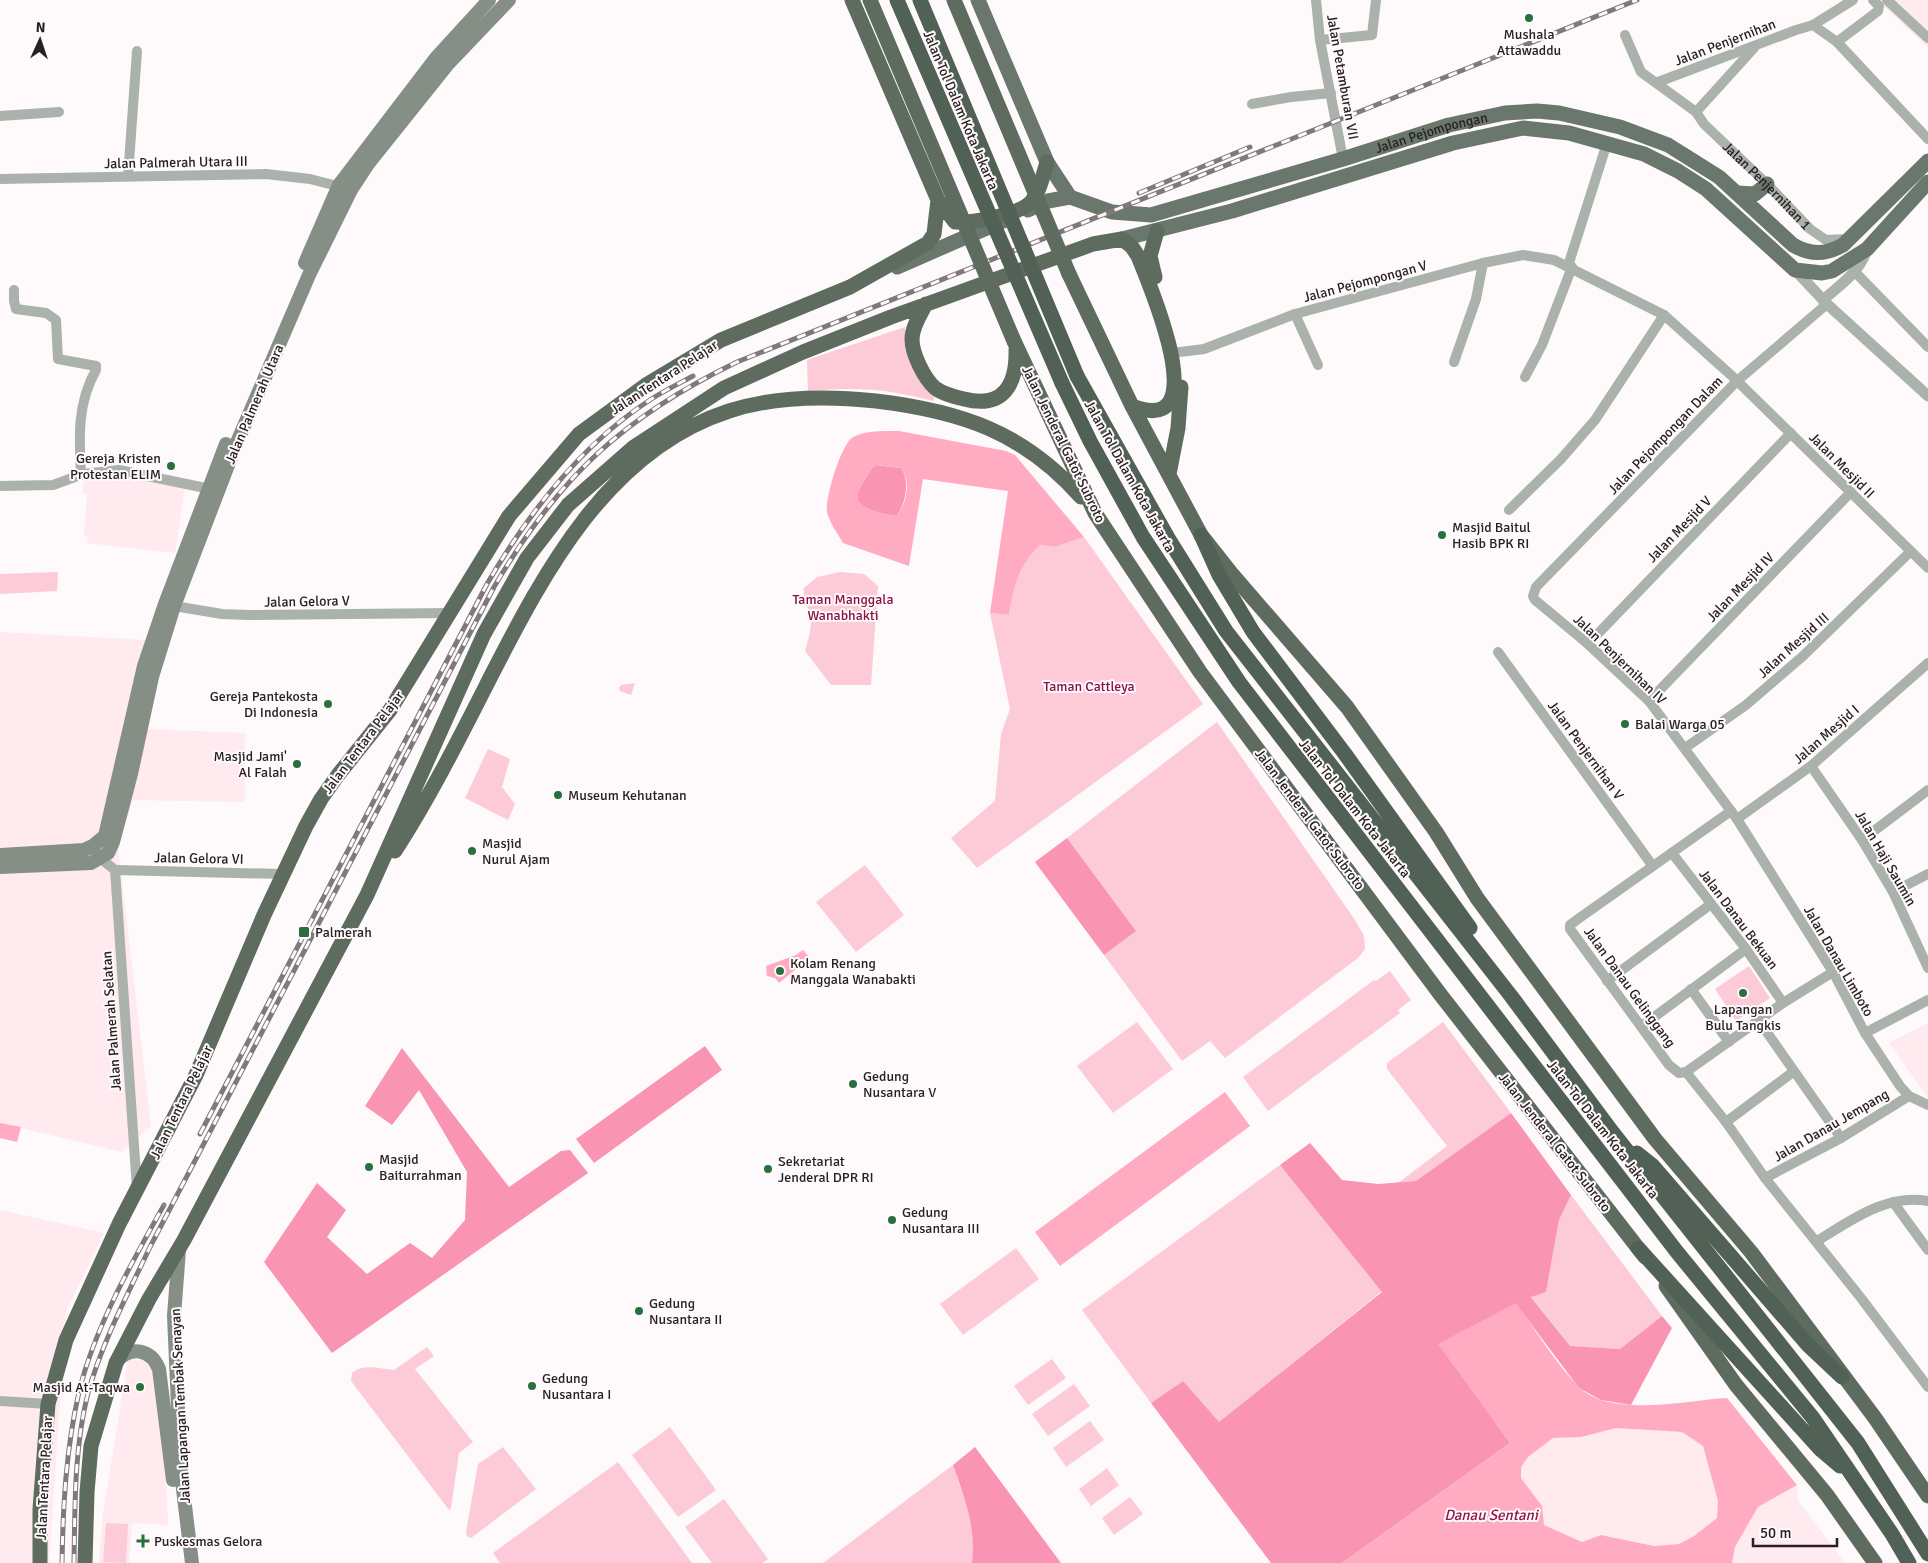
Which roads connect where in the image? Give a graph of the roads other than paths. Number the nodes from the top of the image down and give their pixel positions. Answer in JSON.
{"nodes":[{"id":1,"x":489,"y":0,"type":"edge"},
{"id":2,"x":508,"y":0,"type":"edge"},
{"id":3,"x":852,"y":0,"type":"edge"},
{"id":4,"x":870,"y":0,"type":"edge"},
{"id":5,"x":897,"y":0,"type":"edge"},
{"id":6,"x":920,"y":0,"type":"edge"},
{"id":7,"x":954,"y":0,"type":"edge"},
{"id":8,"x":978,"y":0,"type":"edge"},
{"id":9,"x":1316,"y":0,"type":"edge"},
{"id":10,"x":1376,"y":0,"type":"edge"},
{"id":11,"x":1853,"y":0,"type":"edge"},
{"id":12,"x":1873,"y":0,"type":"edge"},
{"id":13,"x":1887,"y":0,"type":"edge"},
{"id":14,"x":1814,"y":26,"type":"junction"},
{"id":15,"x":1625,"y":35,"type":"dead end"},
{"id":16,"x":1928,"y":38,"type":"edge"},
{"id":17,"x":1320,"y":40,"type":"junction"},
{"id":18,"x":1837,"y":42,"type":"junction"},
{"id":19,"x":1757,"y":46,"type":"junction"},
{"id":20,"x":137,"y":51,"type":"dead end"},
{"id":21,"x":1658,"y":82,"type":"junction"},
{"id":22,"x":1331,"y":93,"type":"junction"},
{"id":23,"x":1252,"y":104,"type":"dead end"},
{"id":24,"x":59,"y":112,"type":"dead end"},
{"id":25,"x":1696,"y":112,"type":"junction"},
{"id":26,"x":400,"y":113,"type":"junction"},
{"id":27,"x":0,"y":116,"type":"edge"},
{"id":28,"x":1928,"y":139,"type":"edge"},
{"id":29,"x":1607,"y":143,"type":"junction"},
{"id":30,"x":1343,"y":159,"type":"junction"},
{"id":31,"x":1047,"y":162,"type":"junction"},
{"id":32,"x":1926,"y":167,"type":"edge"},
{"id":33,"x":128,"y":176,"type":"junction"},
{"id":34,"x":0,"y":178,"type":"edge"},
{"id":35,"x":1928,"y":182,"type":"edge"},
{"id":36,"x":1767,"y":184,"type":"junction"},
{"id":37,"x":345,"y":187,"type":"junction"},
{"id":38,"x":1737,"y":193,"type":"junction"},
{"id":39,"x":1070,"y":197,"type":"junction"},
{"id":40,"x":938,"y":200,"type":"junction"},
{"id":41,"x":1157,"y":232,"type":"junction"},
{"id":42,"x":1122,"y":239,"type":"junction"},
{"id":43,"x":1849,"y":239,"type":"junction"},
{"id":44,"x":1867,"y":249,"type":"junction"},
{"id":45,"x":1803,"y":251,"type":"joint"},
{"id":46,"x":1483,"y":263,"type":"junction"},
{"id":47,"x":1570,"y":266,"type":"junction"},
{"id":48,"x":1794,"y":270,"type":"junction"},
{"id":49,"x":1854,"y":272,"type":"junction"},
{"id":50,"x":850,"y":287,"type":"junction"},
{"id":51,"x":14,"y":290,"type":"dead end"},
{"id":52,"x":1825,"y":302,"type":"junction"},
{"id":53,"x":926,"y":304,"type":"junction"},
{"id":54,"x":1295,"y":314,"type":"junction"},
{"id":55,"x":1664,"y":315,"type":"junction"},
{"id":56,"x":1015,"y":342,"type":"junction"},
{"id":57,"x":1928,"y":347,"type":"edge"},
{"id":58,"x":1175,"y":353,"type":"junction"},
{"id":59,"x":1454,"y":362,"type":"dead end"},
{"id":60,"x":1318,"y":365,"type":"dead end"},
{"id":61,"x":1525,"y":377,"type":"dead end"},
{"id":62,"x":1737,"y":381,"type":"junction"},
{"id":63,"x":1928,"y":396,"type":"edge"},
{"id":64,"x":1132,"y":406,"type":"junction"},
{"id":65,"x":1791,"y":433,"type":"junction"},
{"id":66,"x":634,"y":447,"type":"junction"},
{"id":67,"x":639,"y":462,"type":"junction"},
{"id":68,"x":1169,"y":474,"type":"junction"},
{"id":69,"x":81,"y":475,"type":"junction"},
{"id":70,"x":0,"y":486,"type":"edge"},
{"id":71,"x":214,"y":490,"type":"junction"},
{"id":72,"x":1851,"y":492,"type":"junction"},
{"id":73,"x":1509,"y":510,"type":"dead end"},
{"id":74,"x":1095,"y":513,"type":"junction"},
{"id":75,"x":1201,"y":534,"type":"junction"},
{"id":76,"x":1910,"y":552,"type":"junction"},
{"id":77,"x":1928,"y":568,"type":"edge"},
{"id":78,"x":1533,"y":596,"type":"joint"},
{"id":79,"x":169,"y":605,"type":"junction"},
{"id":80,"x":451,"y":613,"type":"junction"},
{"id":81,"x":1588,"y":644,"type":"junction"},
{"id":82,"x":1498,"y":652,"type":"dead end"},
{"id":83,"x":1928,"y":664,"type":"edge"},
{"id":84,"x":1649,"y":701,"type":"junction"},
{"id":85,"x":1685,"y":748,"type":"junction"},
{"id":86,"x":1811,"y":766,"type":"junction"},
{"id":87,"x":126,"y":773,"type":"junction"},
{"id":88,"x":1928,"y":790,"type":"edge"},
{"id":89,"x":1734,"y":815,"type":"junction"},
{"id":90,"x":1862,"y":840,"type":"junction"},
{"id":91,"x":1672,"y":853,"type":"junction"},
{"id":92,"x":0,"y":855,"type":"edge"},
{"id":93,"x":100,"y":858,"type":"junction"},
{"id":94,"x":1652,"y":865,"type":"junction"},
{"id":95,"x":0,"y":867,"type":"edge"},
{"id":96,"x":115,"y":870,"type":"junction"},
{"id":97,"x":282,"y":874,"type":"junction"},
{"id":98,"x":1928,"y":874,"type":"edge"},
{"id":99,"x":1893,"y":892,"type":"junction"},
{"id":100,"x":368,"y":894,"type":"junction"},
{"id":101,"x":1710,"y":904,"type":"junction"},
{"id":102,"x":1746,"y":949,"type":"junction"},
{"id":103,"x":1928,"y":968,"type":"edge"},
{"id":104,"x":1832,"y":972,"type":"junction"},
{"id":105,"x":1607,"y":981,"type":"junction"},
{"id":106,"x":1691,"y":989,"type":"junction"},
{"id":107,"x":1511,"y":996,"type":"junction"},
{"id":108,"x":1928,"y":1000,"type":"edge"},
{"id":109,"x":1783,"y":1003,"type":"junction"},
{"id":110,"x":1759,"y":1021,"type":"junction"},
{"id":111,"x":1642,"y":1026,"type":"junction"},
{"id":112,"x":1864,"y":1033,"type":"junction"},
{"id":113,"x":1729,"y":1042,"type":"junction"},
{"id":114,"x":1686,"y":1072,"type":"junction"},
{"id":115,"x":1793,"y":1072,"type":"junction"},
{"id":116,"x":1909,"y":1096,"type":"junction"},
{"id":117,"x":1928,"y":1105,"type":"edge"},
{"id":118,"x":1726,"y":1122,"type":"junction"},
{"id":119,"x":1613,"y":1133,"type":"junction"},
{"id":120,"x":1841,"y":1138,"type":"junction"},
{"id":121,"x":1765,"y":1178,"type":"junction"},
{"id":122,"x":137,"y":1190,"type":"junction"},
{"id":123,"x":1928,"y":1201,"type":"edge"},
{"id":124,"x":1893,"y":1202,"type":"junction"},
{"id":125,"x":1817,"y":1242,"type":"junction"},
{"id":126,"x":1638,"y":1248,"type":"junction"},
{"id":127,"x":179,"y":1250,"type":"junction"},
{"id":128,"x":1928,"y":1250,"type":"edge"},
{"id":129,"x":116,"y":1363,"type":"junction"},
{"id":130,"x":1842,"y":1377,"type":"junction"},
{"id":131,"x":1928,"y":1386,"type":"edge"},
{"id":132,"x":0,"y":1401,"type":"edge"},
{"id":133,"x":48,"y":1404,"type":"junction"},
{"id":134,"x":1856,"y":1480,"type":"junction"},
{"id":135,"x":1928,"y":1496,"type":"edge"},
{"id":136,"x":1928,"y":1554,"type":"edge"},
{"id":137,"x":40,"y":1563,"type":"edge"},
{"id":138,"x":85,"y":1563,"type":"edge"},
{"id":139,"x":184,"y":1563,"type":"edge"},
{"id":140,"x":192,"y":1563,"type":"edge"},
{"id":141,"x":1875,"y":1563,"type":"edge"},
{"id":142,"x":1909,"y":1563,"type":"edge"}],
"edges":[{"from":1,"to":26,"type":"main road","name":"Jalan Palmerah Utara"},
{"from":2,"to":26,"type":"main road","name":"Jalan Palmerah Utara"},
{"from":3,"to":40,"type":"highway"},
{"from":4,"to":56,"type":"highway","name":"Jalan Jenderal Gatot Subroto","bridge":true},
{"from":5,"to":134,"type":"highway","name":"Jalan Tol Dalam Kota Jakarta","bridge":true},
{"from":6,"to":107,"type":"highway","name":"Jalan Tol Dalam Kota Jakarta","bridge":true},
{"from":7,"to":64,"type":"highway","bridge":true},
{"from":8,"to":31,"type":"main road"},
{"from":9,"to":17,"type":"street","name":"Jalan Petamburan VII"},
{"from":10,"to":17,"type":"street"},
{"from":11,"to":14,"type":"street","name":"Jalan Penjernihan"},
{"from":12,"to":18,"type":"street"},
{"from":13,"to":16,"type":"street"},
{"from":14,"to":18,"type":"street"},
{"from":14,"to":19,"type":"street","name":"Jalan Penjernihan"},
{"from":15,"to":21,"type":"street"},
{"from":17,"to":22,"type":"street","name":"Jalan Petamburan VII"},
{"from":18,"to":28,"type":"street"},
{"from":19,"to":21,"type":"street","name":"Jalan Penjernihan"},
{"from":19,"to":25,"type":"street"},
{"from":20,"to":33,"type":"street"},
{"from":21,"to":25,"type":"street","name":"Jalan Penjernihan 1"},
{"from":22,"to":23,"type":"street"},
{"from":22,"to":30,"type":"street","name":"Jalan Petamburan VII"},
{"from":24,"to":27,"type":"street"},
{"from":25,"to":36,"type":"street","name":"Jalan Penjernihan 1"},
{"from":26,"to":37,"type":"main road","name":"Jalan Palmerah Utara"},
{"from":29,"to":41,"type":"main road","name":"Jalan Pejompongan"},
{"from":29,"to":47,"type":"street"},
{"from":29,"to":48,"type":"main road","name":"Jalan Pejompongan"},
{"from":30,"to":38,"type":"main road","name":"Jalan Pejompongan"},
{"from":30,"to":39,"type":"main road","name":"Jalan Pejompongan"},
{"from":31,"to":39,"type":"main road"},
{"from":31,"to":40,"type":"highway"},
{"from":32,"to":43,"type":"main road","name":"Jalan Penjernihan 1"},
{"from":33,"to":34,"type":"street","name":"Jalan Palmerah Utara III"},
{"from":33,"to":37,"type":"street","name":"Jalan Palmerah Utara III"},
{"from":35,"to":44,"type":"main road"},
{"from":36,"to":38,"type":"main road"},
{"from":36,"to":43,"type":"street","name":"Jalan Penjernihan 1"},
{"from":37,"to":71,"type":"main road","name":"Jalan Palmerah Utara"},
{"from":38,"to":45,"type":"main road","name":"Jalan Pejompongan"},
{"from":39,"to":50,"type":"main road","name":"Jalan Tentara Pelajar"},
{"from":40,"to":50,"type":"highway"},
{"from":41,"to":42,"type":"main road","name":"Jalan Pejompongan"},
{"from":41,"to":58,"type":"highway"},
{"from":42,"to":53,"type":"highway"},
{"from":42,"to":58,"type":"highway"},
{"from":43,"to":45,"type":"main road","name":"Jalan Penjernihan 1"},
{"from":44,"to":48,"type":"main road"},
{"from":44,"to":49,"type":"street"},
{"from":46,"to":47,"type":"street","name":"Jalan Pejompongan V"},
{"from":46,"to":54,"type":"street","name":"Jalan Pejompongan V"},
{"from":46,"to":59,"type":"street"},
{"from":47,"to":55,"type":"street","name":"Jalan Pejompongan V"},
{"from":47,"to":61,"type":"street"},
{"from":48,"to":52,"type":"street","name":"Jalan Pejompongan"},
{"from":49,"to":52,"type":"street"},
{"from":49,"to":57,"type":"street"},
{"from":50,"to":80,"type":"highway","name":"Jalan Tentara Pelajar"},
{"from":51,"to":69,"type":"street"},
{"from":52,"to":62,"type":"street","name":"Jalan Pejompongan Dalam"},
{"from":52,"to":63,"type":"street","name":"Jalan Pejompongan"},
{"from":53,"to":56,"type":"highway"},
{"from":53,"to":66,"type":"highway"},
{"from":54,"to":58,"type":"street","name":"Jalan Pejompongan V"},
{"from":54,"to":60,"type":"street"},
{"from":55,"to":62,"type":"street","name":"Jalan Mesjid II"},
{"from":55,"to":73,"type":"street"},
{"from":56,"to":74,"type":"highway","name":"Jalan Jenderal Gatot Subroto"},
{"from":58,"to":64,"type":"highway"},
{"from":58,"to":68,"type":"highway"},
{"from":62,"to":65,"type":"street","name":"Jalan Mesjid II"},
{"from":62,"to":78,"type":"street","name":"Jalan Pejompongan Dalam"},
{"from":64,"to":68,"type":"highway"},
{"from":65,"to":72,"type":"street","name":"Jalan Mesjid II"},
{"from":65,"to":81,"type":"street","name":"Jalan Mesjid V"},
{"from":66,"to":67,"type":"highway"},
{"from":66,"to":100,"type":"highway"},
{"from":67,"to":74,"type":"highway"},
{"from":67,"to":100,"type":"highway"},
{"from":68,"to":75,"type":"highway"},
{"from":69,"to":70,"type":"street"},
{"from":69,"to":71,"type":"street"},
{"from":71,"to":79,"type":"main road","name":"Jalan Palmerah Utara"},
{"from":72,"to":76,"type":"street","name":"Jalan Mesjid II"},
{"from":72,"to":84,"type":"street","name":"Jalan Mesjid IV"},
{"from":74,"to":126,"type":"highway","name":"Jalan Jenderal Gatot Subroto"},
{"from":75,"to":107,"type":"highway"},
{"from":75,"to":130,"type":"highway"},
{"from":76,"to":77,"type":"street","name":"Jalan Mesjid II"},
{"from":76,"to":85,"type":"street","name":"Jalan Mesjid III"},
{"from":78,"to":81,"type":"street","name":"Jalan Penjernihan IV"},
{"from":79,"to":80,"type":"street","name":"Jalan Gelora V"},
{"from":79,"to":87,"type":"main road","name":"Jalan Palmerah Utara"},
{"from":80,"to":97,"type":"highway","name":"Jalan Tentara Pelajar"},
{"from":81,"to":84,"type":"street","name":"Jalan Penjernihan IV"},
{"from":82,"to":94,"type":"street","name":"Jalan Penjernihan V"},
{"from":83,"to":86,"type":"street","name":"Jalan Mesjid I"},
{"from":84,"to":85,"type":"street","name":"Jalan Penjernihan IV"},
{"from":85,"to":89,"type":"street","name":"Jalan Penjernihan IV"},
{"from":86,"to":89,"type":"street","name":"Jalan Mesjid I"},
{"from":86,"to":90,"type":"street","name":"Jalan Haji Saumin"},
{"from":87,"to":92,"type":"main road","name":"Jalan Palmerah Utara"},
{"from":87,"to":93,"type":"main road","name":"Jalan Palmerah Utara"},
{"from":88,"to":90,"type":"street"},
{"from":89,"to":91,"type":"street","name":"Jalan Danau Gelinggang"},
{"from":89,"to":104,"type":"street","name":"Jalan Danau Limboto"},
{"from":90,"to":99,"type":"street","name":"Jalan Haji Saumin"},
{"from":91,"to":94,"type":"street","name":"Jalan Danau Gelinggang"},
{"from":91,"to":101,"type":"street","name":"Jalan Danau Bekuan"},
{"from":93,"to":95,"type":"main road"},
{"from":93,"to":96,"type":"street"},
{"from":94,"to":105,"type":"street","name":"Jalan Danau Gelinggang"},
{"from":96,"to":97,"type":"street","name":"Jalan Gelora VI"},
{"from":96,"to":122,"type":"street","name":"Jalan Palmerah Selatan"},
{"from":97,"to":122,"type":"highway","name":"Jalan Tentara Pelajar"},
{"from":98,"to":99,"type":"street"},
{"from":99,"to":103,"type":"street","name":"Jalan Haji Saumin"},
{"from":100,"to":127,"type":"highway"},
{"from":101,"to":102,"type":"street","name":"Jalan Danau Bekuan"},
{"from":101,"to":105,"type":"street"},
{"from":102,"to":106,"type":"street"},
{"from":102,"to":109,"type":"street","name":"Jalan Danau Bekuan"},
{"from":104,"to":109,"type":"street"},
{"from":104,"to":112,"type":"street","name":"Jalan Danau Limboto"},
{"from":105,"to":111,"type":"street","name":"Jalan Danau Gelinggang"},
{"from":106,"to":111,"type":"street"},
{"from":106,"to":113,"type":"street"},
{"from":107,"to":119,"type":"highway","name":"Jalan Tol Dalam Kota Jakarta"},
{"from":108,"to":112,"type":"street"},
{"from":109,"to":110,"type":"street"},
{"from":110,"to":113,"type":"street"},
{"from":110,"to":115,"type":"street"},
{"from":111,"to":114,"type":"street","name":"Jalan Danau Gelinggang"},
{"from":112,"to":116,"type":"street","name":"Jalan Danau Limboto"},
{"from":113,"to":114,"type":"street"},
{"from":114,"to":118,"type":"street"},
{"from":115,"to":118,"type":"street"},
{"from":115,"to":120,"type":"street"},
{"from":116,"to":117,"type":"street","name":"Jalan Danau Limboto"},
{"from":116,"to":120,"type":"street","name":"Jalan Danau Jempang"},
{"from":118,"to":121,"type":"street"},
{"from":119,"to":130,"type":"highway"},
{"from":119,"to":136,"type":"highway","name":"Jalan Tol Dalam Kota Jakarta"},
{"from":120,"to":121,"type":"street","name":"Jalan Danau Jempang"},
{"from":121,"to":125,"type":"street"},
{"from":122,"to":133,"type":"highway","name":"Jalan Tentara Pelajar"},
{"from":123,"to":124,"type":"street"},
{"from":124,"to":125,"type":"street"},
{"from":124,"to":128,"type":"street"},
{"from":125,"to":131,"type":"street"},
{"from":126,"to":134,"type":"highway"},
{"from":126,"to":141,"type":"highway","name":"Jalan Jenderal Gatot Subroto"},
{"from":127,"to":129,"type":"highway"},
{"from":127,"to":140,"type":"main road","name":"Jalan Lapangan Tembak Senayan"},
{"from":129,"to":138,"type":"highway"},
{"from":129,"to":139,"type":"main road","name":"Jalan Lapangan Tembak Senayan"},
{"from":130,"to":135,"type":"highway"},
{"from":132,"to":133,"type":"street"},
{"from":133,"to":137,"type":"highway","name":"Jalan Tentara Pelajar"},
{"from":134,"to":142,"type":"highway","name":"Jalan Tol Dalam Kota Jakarta"}]}
